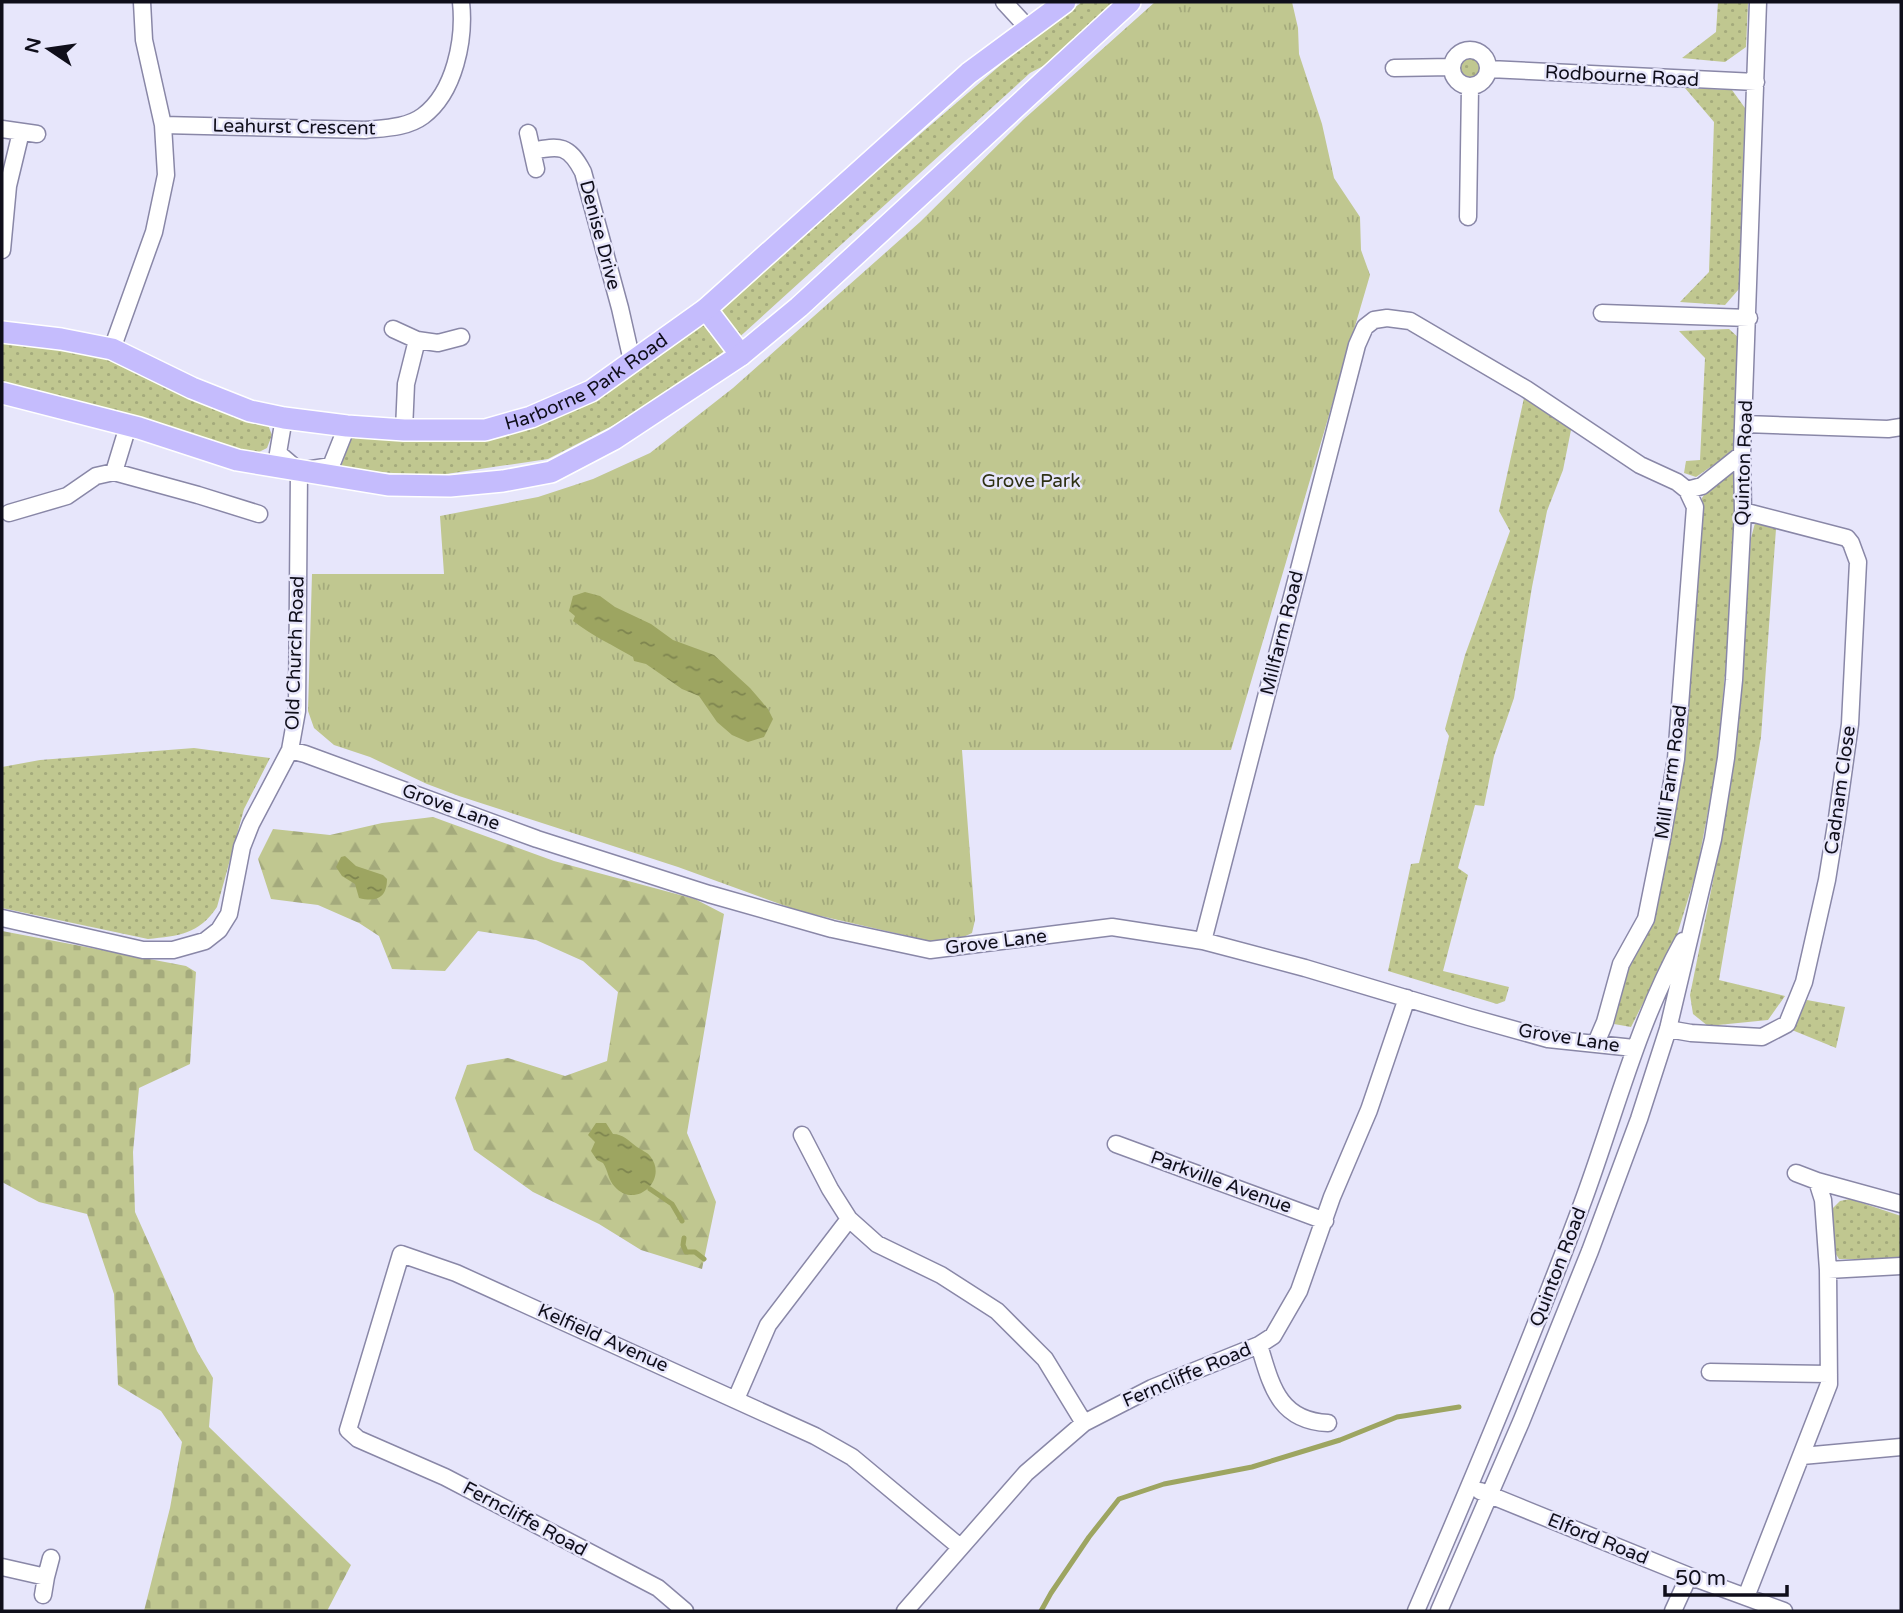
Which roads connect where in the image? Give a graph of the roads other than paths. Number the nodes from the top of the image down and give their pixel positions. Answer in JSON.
{"nodes":[{"id":1,"x":142,"y":2,"type":"edge"},
{"id":2,"x":461,"y":2,"type":"edge"},
{"id":3,"x":1004,"y":2,"type":"edge"},
{"id":4,"x":1065,"y":2,"type":"edge"},
{"id":5,"x":1130,"y":2,"type":"edge"},
{"id":6,"x":1758,"y":2,"type":"edge"},
{"id":7,"x":1028,"y":28,"type":"junction"},
{"id":8,"x":1452,"y":67,"type":"junction"},
{"id":9,"x":1394,"y":68,"type":"dead end"},
{"id":10,"x":1489,"y":69,"type":"junction"},
{"id":11,"x":1756,"y":82,"type":"junction"},
{"id":12,"x":1470,"y":87,"type":"junction"},
{"id":13,"x":163,"y":125,"type":"junction"},
{"id":14,"x":2,"y":129,"type":"edge"},
{"id":15,"x":528,"y":133,"type":"dead end"},
{"id":16,"x":532,"y":151,"type":"junction"},
{"id":17,"x":536,"y":169,"type":"dead end"},
{"id":18,"x":1468,"y":217,"type":"dead end"},
{"id":19,"x":2,"y":250,"type":"edge"},
{"id":20,"x":706,"y":309,"type":"junction"},
{"id":21,"x":1602,"y":313,"type":"dead end"},
{"id":22,"x":1748,"y":318,"type":"junction"},
{"id":23,"x":393,"y":329,"type":"dead end"},
{"id":24,"x":2,"y":332,"type":"edge"},
{"id":25,"x":461,"y":337,"type":"dead end"},
{"id":26,"x":417,"y":340,"type":"junction"},
{"id":27,"x":112,"y":349,"type":"junction"},
{"id":28,"x":741,"y":355,"type":"junction"},
{"id":29,"x":632,"y":361,"type":"junction"},
{"id":30,"x":2,"y":393,"type":"edge"},
{"id":31,"x":284,"y":418,"type":"junction"},
{"id":32,"x":1745,"y":425,"type":"junction"},
{"id":33,"x":128,"y":426,"type":"junction"},
{"id":34,"x":347,"y":426,"type":"junction"},
{"id":35,"x":1901,"y":427,"type":"edge"},
{"id":36,"x":404,"y":430,"type":"junction"},
{"id":37,"x":1742,"y":454,"type":"junction"},
{"id":38,"x":299,"y":471,"type":"junction"},
{"id":39,"x":114,"y":472,"type":"junction"},
{"id":40,"x":1687,"y":491,"type":"junction"},
{"id":41,"x":1743,"y":512,"type":"junction"},
{"id":42,"x":9,"y":513,"type":"dead end"},
{"id":43,"x":259,"y":514,"type":"dead end"},
{"id":44,"x":290,"y":750,"type":"junction"},
{"id":45,"x":2,"y":918,"type":"edge"},
{"id":46,"x":1694,"y":921,"type":"junction"},
{"id":47,"x":1203,"y":941,"type":"junction"},
{"id":48,"x":1407,"y":998,"type":"junction"},
{"id":49,"x":1649,"y":1012,"type":"junction"},
{"id":50,"x":1669,"y":1023,"type":"junction"},
{"id":51,"x":1596,"y":1043,"type":"junction"},
{"id":52,"x":1634,"y":1048,"type":"junction"},
{"id":53,"x":1628,"y":1073,"type":"junction"},
{"id":54,"x":1652,"y":1081,"type":"junction"},
{"id":55,"x":802,"y":1135,"type":"dead end"},
{"id":56,"x":1116,"y":1144,"type":"dead end"},
{"id":57,"x":1796,"y":1173,"type":"dead end"},
{"id":58,"x":1817,"y":1181,"type":"junction"},
{"id":59,"x":1901,"y":1205,"type":"edge"},
{"id":60,"x":849,"y":1219,"type":"junction"},
{"id":61,"x":1325,"y":1221,"type":"junction"},
{"id":62,"x":1901,"y":1266,"type":"edge"},
{"id":63,"x":1828,"y":1270,"type":"junction"},
{"id":64,"x":1259,"y":1345,"type":"junction"},
{"id":65,"x":1710,"y":1372,"type":"dead end"},
{"id":66,"x":1829,"y":1374,"type":"junction"},
{"id":67,"x":736,"y":1399,"type":"junction"},
{"id":68,"x":1084,"y":1423,"type":"junction"},
{"id":69,"x":1328,"y":1423,"type":"dead end"},
{"id":70,"x":359,"y":1439,"type":"joint"},
{"id":71,"x":1901,"y":1447,"type":"edge"},
{"id":72,"x":1802,"y":1456,"type":"junction"},
{"id":73,"x":1470,"y":1487,"type":"junction"},
{"id":74,"x":1490,"y":1494,"type":"junction"},
{"id":75,"x":960,"y":1547,"type":"junction"},
{"id":76,"x":51,"y":1558,"type":"dead end"},
{"id":77,"x":2,"y":1567,"type":"edge"},
{"id":78,"x":1689,"y":1576,"type":"junction"},
{"id":79,"x":46,"y":1577,"type":"junction"},
{"id":80,"x":43,"y":1595,"type":"dead end"},
{"id":81,"x":1746,"y":1597,"type":"junction"},
{"id":82,"x":685,"y":1611,"type":"edge"},
{"id":83,"x":905,"y":1611,"type":"edge"},
{"id":84,"x":1416,"y":1611,"type":"edge"},
{"id":85,"x":1439,"y":1611,"type":"edge"},
{"id":86,"x":1673,"y":1611,"type":"edge"},
{"id":87,"x":1784,"y":1611,"type":"edge"}],
"edges":[{"from":1,"to":13,"type":"street"},
{"from":2,"to":13,"type":"street","name":"Leahurst Crescent"},
{"from":3,"to":7,"type":"street"},
{"from":4,"to":7,"type":"main road","name":"Harborne Park Road"},
{"from":5,"to":28,"type":"main road"},
{"from":6,"to":11,"type":"street","name":"Quinton Road"},
{"from":7,"to":20,"type":"main road","name":"Harborne Park Road"},
{"from":8,"to":9,"type":"street"},
{"from":8,"to":10,"type":"street"},
{"from":8,"to":12,"type":"street"},
{"from":10,"to":11,"type":"street","name":"Rodbourne Road"},
{"from":10,"to":12,"type":"street"},
{"from":11,"to":22,"type":"street","name":"Quinton Road"},
{"from":12,"to":18,"type":"street"},
{"from":13,"to":27,"type":"street"},
{"from":14,"to":19,"type":"street"},
{"from":15,"to":16,"type":"street"},
{"from":16,"to":17,"type":"street"},
{"from":16,"to":29,"type":"street","name":"Denise Drive"},
{"from":20,"to":28,"type":"main road"},
{"from":20,"to":29,"type":"main road","name":"Harborne Park Road"},
{"from":21,"to":22,"type":"street"},
{"from":22,"to":32,"type":"street","name":"Quinton Road"},
{"from":23,"to":26,"type":"street"},
{"from":24,"to":27,"type":"main road","name":"Harborne Park Road"},
{"from":25,"to":26,"type":"street"},
{"from":26,"to":36,"type":"street"},
{"from":27,"to":31,"type":"main road","name":"Harborne Park Road"},
{"from":28,"to":38,"type":"main road"},
{"from":29,"to":36,"type":"main road","name":"Harborne Park Road"},
{"from":30,"to":33,"type":"main road"},
{"from":31,"to":34,"type":"main road","name":"Harborne Park Road"},
{"from":31,"to":38,"type":"street"},
{"from":32,"to":35,"type":"street"},
{"from":32,"to":37,"type":"street","name":"Quinton Road"},
{"from":33,"to":38,"type":"main road"},
{"from":33,"to":39,"type":"street"},
{"from":34,"to":36,"type":"main road","name":"Harborne Park Road"},
{"from":34,"to":38,"type":"street"},
{"from":37,"to":40,"type":"street"},
{"from":37,"to":41,"type":"street","name":"Quinton Road"},
{"from":38,"to":44,"type":"street","name":"Old Church Road"},
{"from":39,"to":42,"type":"street"},
{"from":39,"to":43,"type":"street"},
{"from":40,"to":47,"type":"street","name":"Millfarm Road"},
{"from":40,"to":51,"type":"street","name":"Mill Farm Road"},
{"from":41,"to":46,"type":"street","name":"Quinton Road"},
{"from":41,"to":50,"type":"street","name":"Cadnam Close"},
{"from":44,"to":45,"type":"street","name":"Old Church Road"},
{"from":44,"to":47,"type":"street","name":"Grove Lane"},
{"from":46,"to":49,"type":"street","name":"Quinton Road"},
{"from":46,"to":50,"type":"street","name":"Quinton Road"},
{"from":47,"to":48,"type":"street","name":"Grove Lane"},
{"from":48,"to":51,"type":"street","name":"Grove Lane"},
{"from":48,"to":61,"type":"street","name":"Ferncliffe Road"},
{"from":49,"to":50,"type":"street"},
{"from":49,"to":52,"type":"street","name":"Quinton Road"},
{"from":50,"to":54,"type":"street","name":"Quinton Road"},
{"from":51,"to":52,"type":"street","name":"Grove Lane"},
{"from":52,"to":53,"type":"street","name":"Quinton Road"},
{"from":53,"to":54,"type":"street"},
{"from":53,"to":73,"type":"street","name":"Quinton Road"},
{"from":54,"to":74,"type":"street","name":"Quinton Road"},
{"from":55,"to":60,"type":"street"},
{"from":56,"to":61,"type":"street","name":"Parkville Avenue"},
{"from":57,"to":58,"type":"street"},
{"from":58,"to":59,"type":"street"},
{"from":58,"to":63,"type":"street"},
{"from":60,"to":67,"type":"street"},
{"from":60,"to":68,"type":"street"},
{"from":61,"to":64,"type":"street","name":"Ferncliffe Road"},
{"from":62,"to":63,"type":"street"},
{"from":63,"to":66,"type":"street"},
{"from":64,"to":68,"type":"street","name":"Ferncliffe Road"},
{"from":64,"to":69,"type":"street"},
{"from":65,"to":66,"type":"street"},
{"from":66,"to":72,"type":"street"},
{"from":67,"to":70,"type":"street","name":"Kelfield Avenue"},
{"from":67,"to":75,"type":"street","name":"Kelfield Avenue"},
{"from":68,"to":75,"type":"street","name":"Ferncliffe Road"},
{"from":70,"to":82,"type":"street","name":"Ferncliffe Road"},
{"from":71,"to":72,"type":"street"},
{"from":72,"to":81,"type":"street"},
{"from":73,"to":74,"type":"street","name":"Elford Road"},
{"from":73,"to":84,"type":"street","name":"Quinton Road"},
{"from":74,"to":78,"type":"street","name":"Elford Road"},
{"from":74,"to":85,"type":"street","name":"Quinton Road"},
{"from":75,"to":83,"type":"street","name":"Ferncliffe Road"},
{"from":76,"to":79,"type":"street"},
{"from":77,"to":79,"type":"street"},
{"from":78,"to":81,"type":"street","name":"Elford Road"},
{"from":78,"to":86,"type":"street"},
{"from":79,"to":80,"type":"street"},
{"from":81,"to":87,"type":"street","name":"Elford Road"}]}
